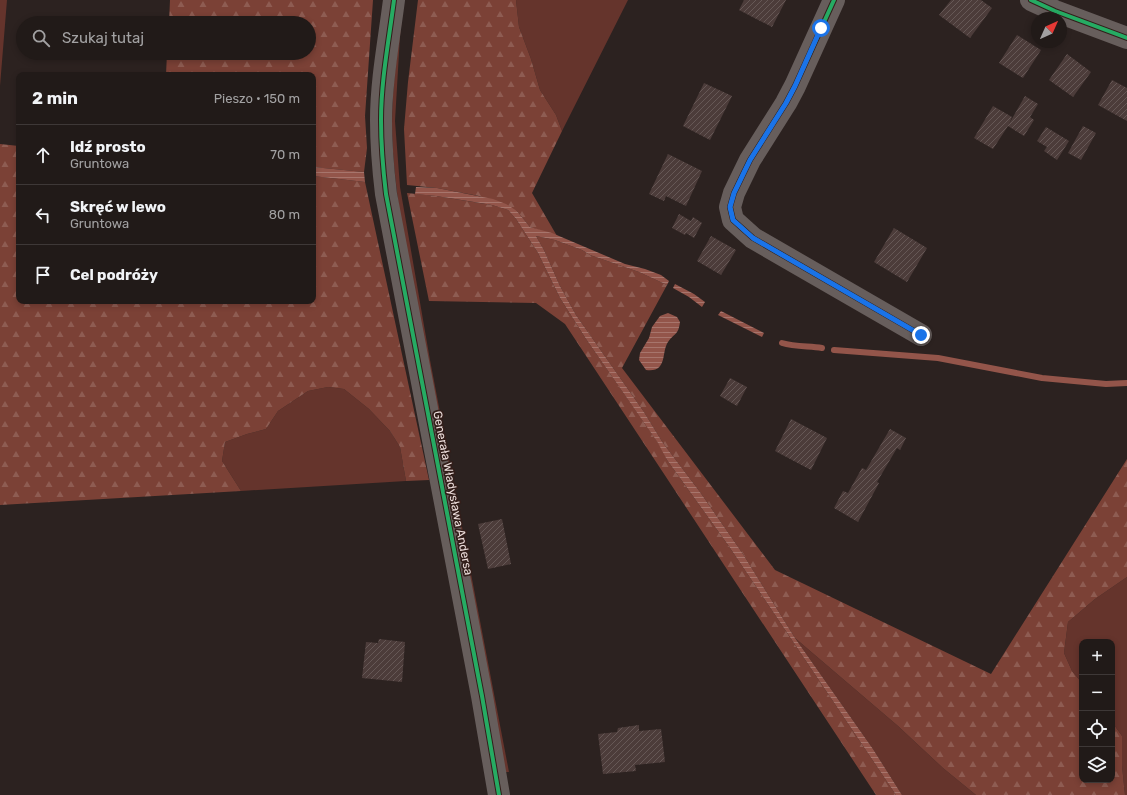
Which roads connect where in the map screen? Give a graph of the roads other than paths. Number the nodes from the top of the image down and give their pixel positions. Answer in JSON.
{"nodes":[{"id":1,"x":394,"y":0,"type":"edge"},
{"id":2,"x":834,"y":0,"type":"edge"},
{"id":3,"x":1031,"y":0,"type":"edge"},
{"id":4,"x":1127,"y":37,"type":"edge"},
{"id":5,"x":921,"y":335,"type":"dead end"},
{"id":6,"x":499,"y":795,"type":"edge"}],
"edges":[{"from":1,"to":6,"type":"street","name":"Generała Władysława Andersa"},
{"from":2,"to":5,"type":"street"},
{"from":3,"to":4,"type":"street"}]}
